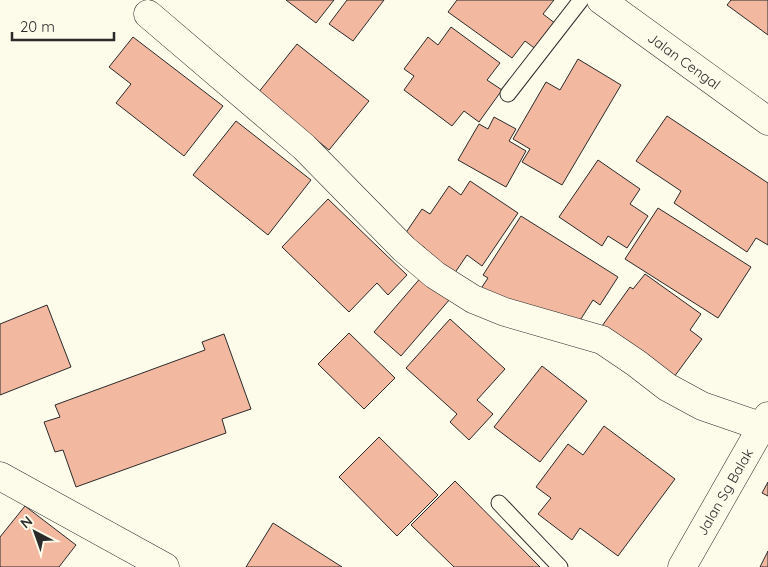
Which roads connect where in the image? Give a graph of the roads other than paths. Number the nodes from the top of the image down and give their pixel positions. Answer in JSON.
{"nodes":[{"id":1,"x":581,"y":0,"type":"edge"},
{"id":2,"x":600,"y":0,"type":"edge"},
{"id":3,"x":148,"y":14,"type":"dead end"},
{"id":4,"x":508,"y":94,"type":"dead end"},
{"id":5,"x":768,"y":121,"type":"edge"},
{"id":6,"x":765,"y":422,"type":"edge"},
{"id":7,"x":0,"y":476,"type":"edge"},
{"id":8,"x":499,"y":503,"type":"dead end"},
{"id":9,"x":165,"y":567,"type":"edge"},
{"id":10,"x":560,"y":567,"type":"edge"},
{"id":11,"x":682,"y":567,"type":"edge"}],
"edges":[{"from":1,"to":4,"type":"lane"},
{"from":2,"to":5,"type":"street","name":"Jalan Cengal"},
{"from":3,"to":6,"type":"street"},
{"from":6,"to":11,"type":"street","name":"Jalan Sg Balak"},
{"from":7,"to":9,"type":"street"},
{"from":8,"to":10,"type":"lane"}]}
